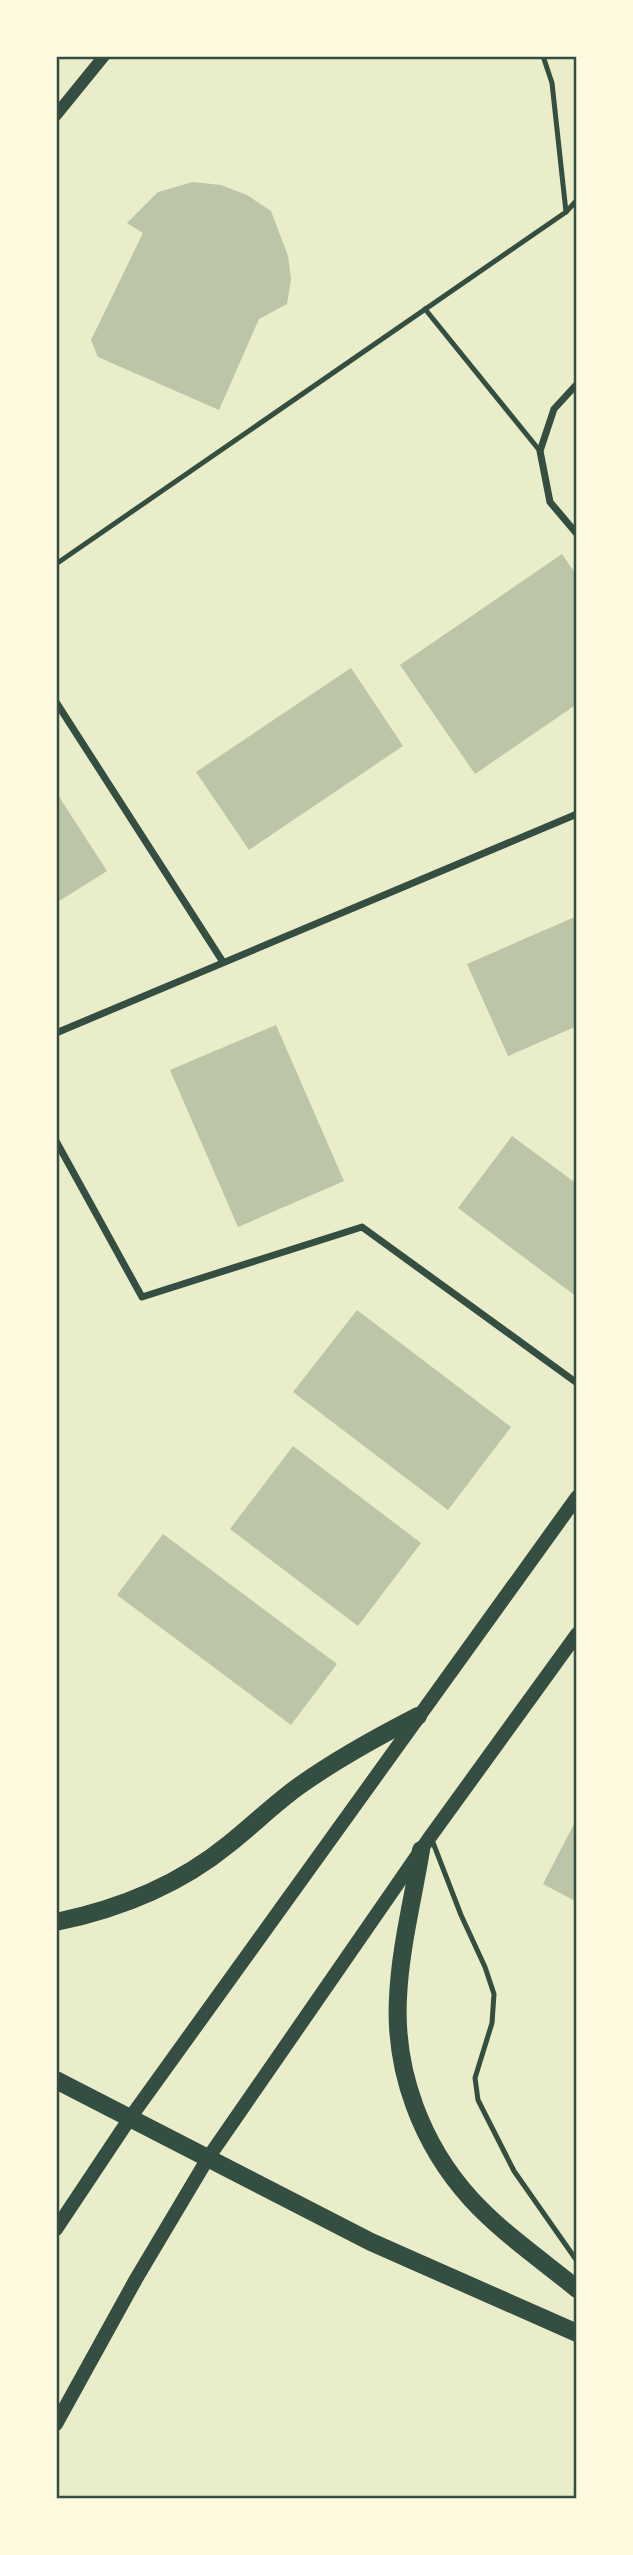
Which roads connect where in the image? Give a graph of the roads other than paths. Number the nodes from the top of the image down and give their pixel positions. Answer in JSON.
{"nodes":[{"id":1,"x":104,"y":56,"type":"edge"},
{"id":2,"x":543,"y":56,"type":"edge"},
{"id":3,"x":56,"y":114,"type":"edge"},
{"id":4,"x":577,"y":200,"type":"edge"},
{"id":5,"x":566,"y":212,"type":"junction"},
{"id":6,"x":425,"y":309,"type":"junction"},
{"id":7,"x":577,"y":384,"type":"edge"},
{"id":8,"x":540,"y":451,"type":"junction"},
{"id":9,"x":577,"y":534,"type":"edge"},
{"id":10,"x":56,"y":564,"type":"edge"},
{"id":11,"x":56,"y":702,"type":"edge"},
{"id":12,"x":577,"y":814,"type":"edge"},
{"id":13,"x":223,"y":962,"type":"junction"},
{"id":14,"x":56,"y":1033,"type":"edge"},
{"id":15,"x":56,"y":1141,"type":"edge"},
{"id":16,"x":577,"y":1383,"type":"edge"},
{"id":17,"x":577,"y":1497,"type":"edge"},
{"id":18,"x":577,"y":1634,"type":"edge"},
{"id":19,"x":418,"y":1716,"type":"junction"},
{"id":20,"x":426,"y":1844,"type":"junction"},
{"id":21,"x":56,"y":1922,"type":"edge"},
{"id":22,"x":56,"y":2080,"type":"edge"},
{"id":23,"x":130,"y":2118,"type":"junction"},
{"id":24,"x":208,"y":2158,"type":"junction"},
{"id":25,"x":56,"y":2229,"type":"edge"},
{"id":26,"x":577,"y":2262,"type":"edge"},
{"id":27,"x":577,"y":2290,"type":"edge"},
{"id":28,"x":577,"y":2333,"type":"edge"},
{"id":29,"x":56,"y":2424,"type":"edge"}],
"edges":[{"from":1,"to":3,"type":"street"},
{"from":2,"to":5,"type":"lane"},
{"from":4,"to":5,"type":"lane"},
{"from":5,"to":6,"type":"lane"},
{"from":6,"to":8,"type":"lane"},
{"from":6,"to":10,"type":"lane"},
{"from":7,"to":8,"type":"street"},
{"from":8,"to":9,"type":"street"},
{"from":11,"to":13,"type":"street"},
{"from":12,"to":13,"type":"street"},
{"from":13,"to":14,"type":"street"},
{"from":15,"to":16,"type":"street"},
{"from":17,"to":19,"type":"main road"},
{"from":18,"to":20,"type":"main road"},
{"from":19,"to":21,"type":"main road"},
{"from":19,"to":23,"type":"main road"},
{"from":20,"to":24,"type":"main road"},
{"from":20,"to":26,"type":"lane"},
{"from":20,"to":27,"type":"main road"},
{"from":22,"to":23,"type":"main road"},
{"from":23,"to":24,"type":"main road"},
{"from":23,"to":25,"type":"main road"},
{"from":24,"to":28,"type":"main road"},
{"from":24,"to":29,"type":"main road"}]}
